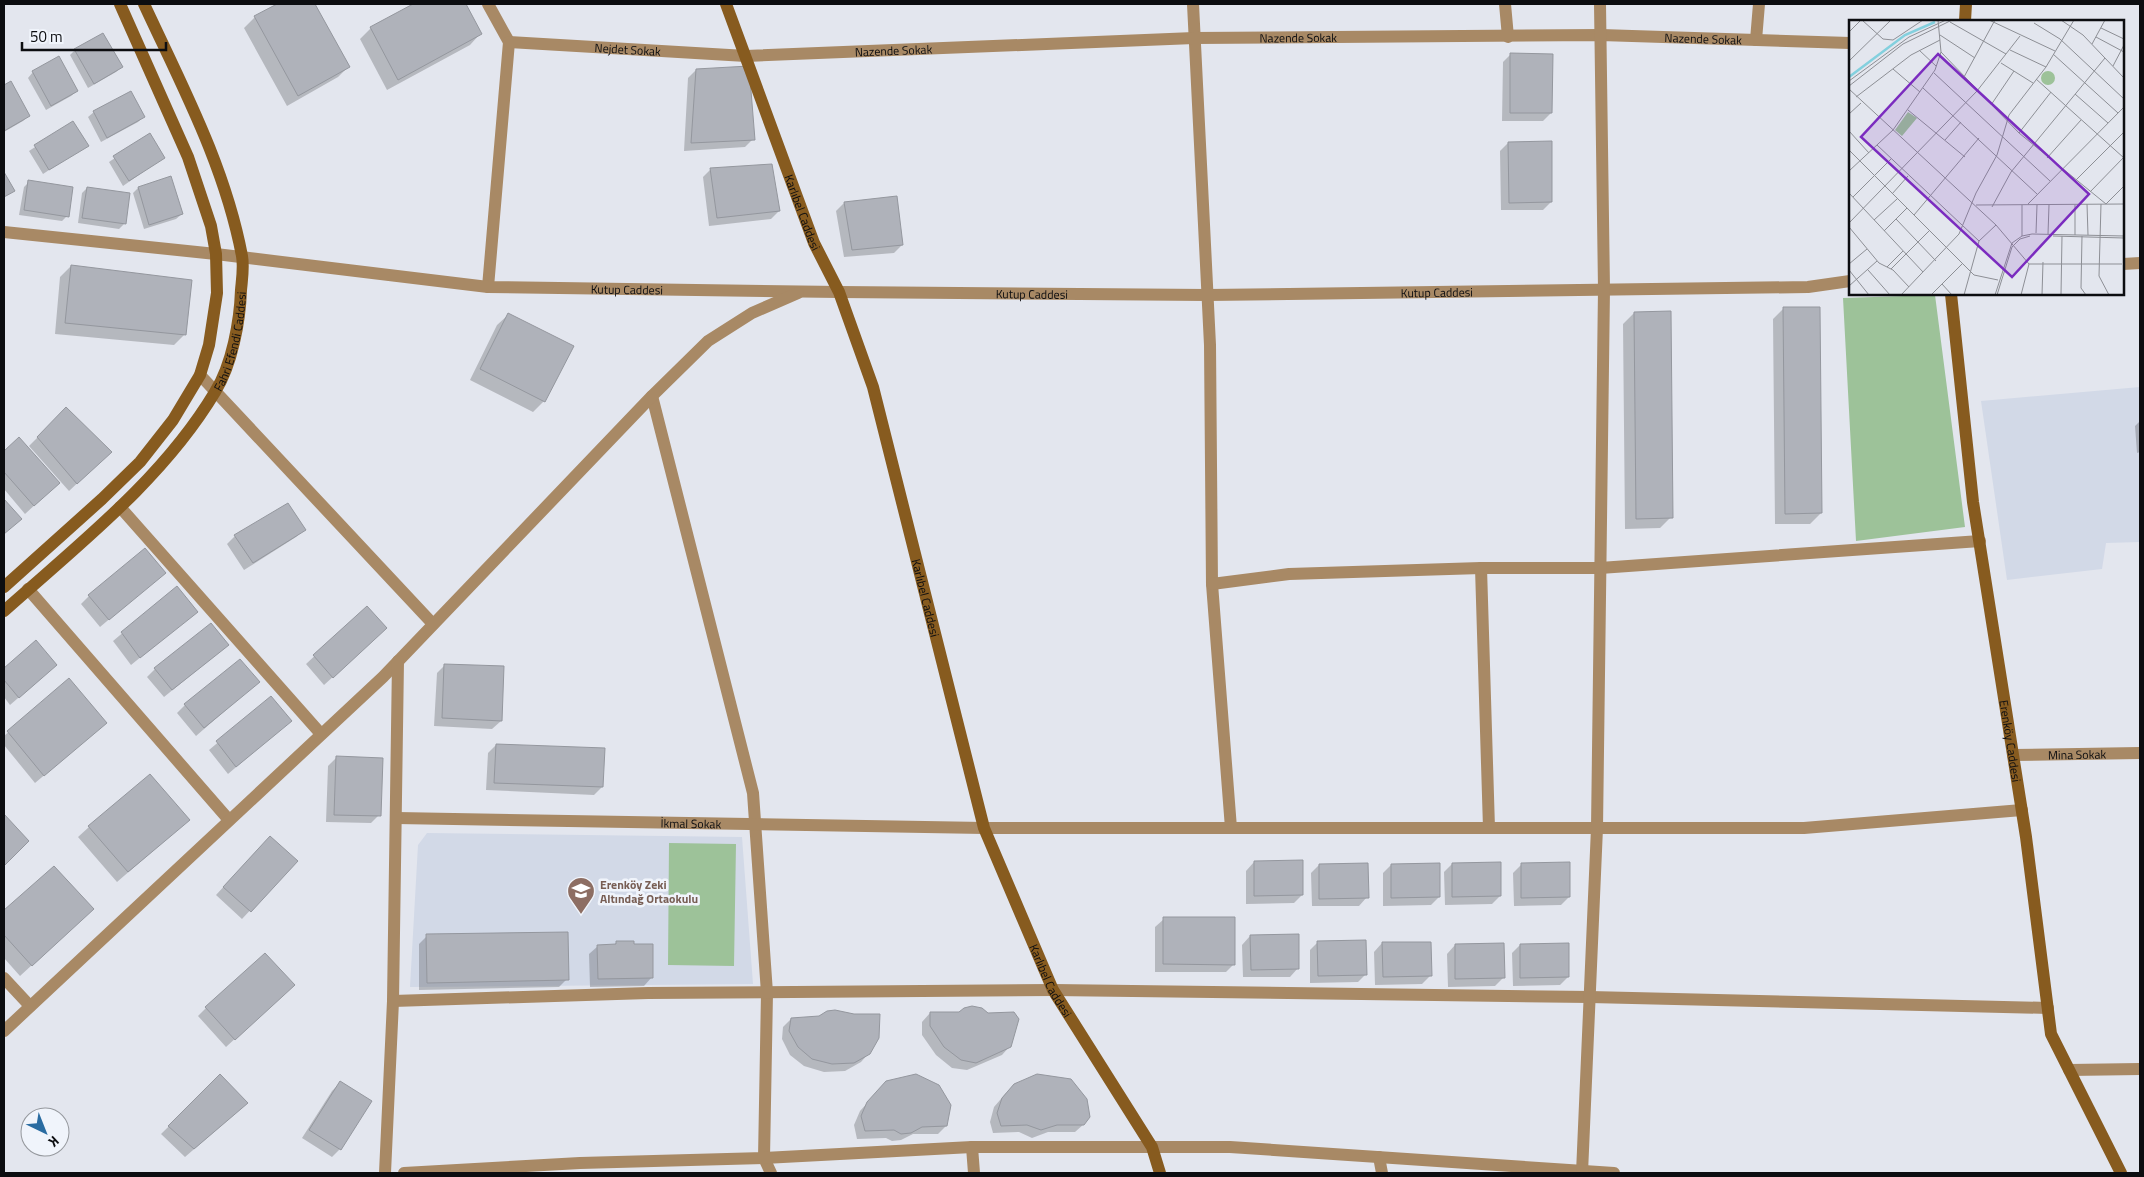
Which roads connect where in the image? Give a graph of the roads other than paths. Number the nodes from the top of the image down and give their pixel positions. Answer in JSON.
{"nodes":[{"id":1,"x":120,"y":4,"type":"edge"},
{"id":2,"x":144,"y":4,"type":"edge"},
{"id":3,"x":488,"y":4,"type":"edge"},
{"id":4,"x":726,"y":4,"type":"edge"},
{"id":5,"x":1193,"y":4,"type":"edge"},
{"id":6,"x":1505,"y":4,"type":"edge"},
{"id":7,"x":1600,"y":4,"type":"edge"},
{"id":8,"x":1759,"y":4,"type":"edge"},
{"id":9,"x":1966,"y":4,"type":"edge"},
{"id":10,"x":1965,"y":20,"type":"edge"},
{"id":11,"x":1600,"y":35,"type":"junction"},
{"id":12,"x":1508,"y":37,"type":"junction"},
{"id":13,"x":1194,"y":38,"type":"junction"},
{"id":14,"x":1756,"y":40,"type":"junction"},
{"id":15,"x":509,"y":42,"type":"junction"},
{"id":16,"x":1849,"y":42,"type":"edge"},
{"id":17,"x":746,"y":56,"type":"junction"},
{"id":18,"x":4,"y":232,"type":"edge"},
{"id":19,"x":216,"y":254,"type":"junction"},
{"id":20,"x":242,"y":259,"type":"junction"},
{"id":21,"x":2140,"y":263,"type":"edge"},
{"id":22,"x":2124,"y":264,"type":"edge"},
{"id":23,"x":1849,"y":281,"type":"edge"},
{"id":24,"x":488,"y":287,"type":"junction"},
{"id":25,"x":1604,"y":289,"type":"junction"},
{"id":26,"x":802,"y":291,"type":"junction"},
{"id":27,"x":839,"y":292,"type":"junction"},
{"id":28,"x":1207,"y":295,"type":"junction"},
{"id":29,"x":1951,"y":295,"type":"edge"},
{"id":30,"x":200,"y":375,"type":"junction"},
{"id":31,"x":216,"y":390,"type":"junction"},
{"id":32,"x":652,"y":396,"type":"junction"},
{"id":33,"x":120,"y":507,"type":"junction"},
{"id":34,"x":1980,"y":541,"type":"junction"},
{"id":35,"x":1481,"y":568,"type":"junction"},
{"id":36,"x":1600,"y":568,"type":"junction"},
{"id":37,"x":1212,"y":584,"type":"junction"},
{"id":38,"x":4,"y":587,"type":"edge"},
{"id":39,"x":28,"y":589,"type":"junction"},
{"id":40,"x":4,"y":611,"type":"edge"},
{"id":41,"x":433,"y":624,"type":"junction"},
{"id":42,"x":398,"y":661,"type":"junction"},
{"id":43,"x":321,"y":734,"type":"junction"},
{"id":44,"x":2140,"y":753,"type":"edge"},
{"id":45,"x":2013,"y":755,"type":"junction"},
{"id":46,"x":2022,"y":810,"type":"junction"},
{"id":47,"x":397,"y":818,"type":"junction"},
{"id":48,"x":229,"y":820,"type":"junction"},
{"id":49,"x":754,"y":824,"type":"junction"},
{"id":50,"x":984,"y":828,"type":"junction"},
{"id":51,"x":1231,"y":828,"type":"junction"},
{"id":52,"x":1489,"y":828,"type":"junction"},
{"id":53,"x":1597,"y":828,"type":"junction"},
{"id":54,"x":4,"y":978,"type":"edge"},
{"id":55,"x":1053,"y":990,"type":"junction"},
{"id":56,"x":767,"y":993,"type":"junction"},
{"id":57,"x":1590,"y":997,"type":"junction"},
{"id":58,"x":393,"y":1001,"type":"junction"},
{"id":59,"x":30,"y":1006,"type":"junction"},
{"id":60,"x":2048,"y":1008,"type":"junction"},
{"id":61,"x":4,"y":1031,"type":"edge"},
{"id":62,"x":2140,"y":1069,"type":"edge"},
{"id":63,"x":2069,"y":1070,"type":"junction"},
{"id":64,"x":972,"y":1147,"type":"junction"},
{"id":65,"x":1152,"y":1147,"type":"junction"},
{"id":66,"x":1380,"y":1157,"type":"junction"},
{"id":67,"x":764,"y":1158,"type":"junction"},
{"id":68,"x":580,"y":1168,"type":"edge"},
{"id":69,"x":1582,"y":1172,"type":"edge"},
{"id":70,"x":385,"y":1173,"type":"edge"},
{"id":71,"x":404,"y":1173,"type":"edge"},
{"id":72,"x":771,"y":1173,"type":"edge"},
{"id":73,"x":974,"y":1173,"type":"edge"},
{"id":74,"x":1160,"y":1173,"type":"edge"},
{"id":75,"x":1382,"y":1173,"type":"edge"},
{"id":76,"x":1614,"y":1173,"type":"edge"},
{"id":77,"x":2121,"y":1173,"type":"edge"}],
"edges":[{"from":1,"to":19,"type":"street","name":"Fahri Efendi Caddesi"},
{"from":2,"to":20,"type":"street","name":"Fahri Efendi Caddesi"},
{"from":3,"to":15,"type":"street"},
{"from":4,"to":17,"type":"street","name":"Karlıbel Caddesi"},
{"from":5,"to":13,"type":"street"},
{"from":6,"to":12,"type":"street"},
{"from":7,"to":11,"type":"street"},
{"from":8,"to":14,"type":"street"},
{"from":9,"to":10,"type":"street"},
{"from":11,"to":12,"type":"street","name":"Nazende Sokak"},
{"from":11,"to":14,"type":"street","name":"Nazende Sokak"},
{"from":11,"to":25,"type":"street"},
{"from":12,"to":13,"type":"street","name":"Nazende Sokak"},
{"from":13,"to":17,"type":"street","name":"Nazende Sokak"},
{"from":13,"to":28,"type":"street"},
{"from":14,"to":16,"type":"street","name":"Nazende Sokak"},
{"from":15,"to":17,"type":"street","name":"Nejdet Sokak"},
{"from":15,"to":24,"type":"street"},
{"from":17,"to":27,"type":"street","name":"Karlıbel Caddesi"},
{"from":18,"to":19,"type":"street","name":"Kutup Caddesi"},
{"from":19,"to":20,"type":"street","name":"Kutup Caddesi"},
{"from":19,"to":30,"type":"street","name":"Fahri Efendi Caddesi"},
{"from":20,"to":24,"type":"street","name":"Kutup Caddesi"},
{"from":20,"to":31,"type":"street","name":"Fahri Efendi Caddesi"},
{"from":21,"to":22,"type":"street"},
{"from":23,"to":25,"type":"street","name":"Kutup Caddesi"},
{"from":24,"to":26,"type":"street","name":"Kutup Caddesi"},
{"from":25,"to":28,"type":"street","name":"Kutup Caddesi"},
{"from":25,"to":36,"type":"street"},
{"from":26,"to":27,"type":"street","name":"Kutup Caddesi"},
{"from":26,"to":32,"type":"street"},
{"from":27,"to":28,"type":"street","name":"Kutup Caddesi"},
{"from":27,"to":50,"type":"street","name":"Karlıbel Caddesi"},
{"from":28,"to":37,"type":"street"},
{"from":29,"to":34,"type":"street","name":"Erenköy Caddesi"},
{"from":30,"to":31,"type":"street"},
{"from":30,"to":38,"type":"street","name":"Fahri Efendi Caddesi"},
{"from":31,"to":33,"type":"street","name":"Fahri Efendi Caddesi"},
{"from":31,"to":41,"type":"street"},
{"from":32,"to":41,"type":"street"},
{"from":32,"to":49,"type":"street"},
{"from":33,"to":39,"type":"street","name":"Fahri Efendi Caddesi"},
{"from":33,"to":43,"type":"street"},
{"from":34,"to":36,"type":"street"},
{"from":34,"to":45,"type":"street","name":"Erenköy Caddesi"},
{"from":35,"to":36,"type":"street"},
{"from":35,"to":37,"type":"street"},
{"from":35,"to":52,"type":"street"},
{"from":36,"to":53,"type":"street"},
{"from":37,"to":51,"type":"street"},
{"from":39,"to":40,"type":"street","name":"Fahri Efendi Caddesi"},
{"from":39,"to":48,"type":"street"},
{"from":41,"to":42,"type":"street"},
{"from":42,"to":43,"type":"street"},
{"from":42,"to":47,"type":"street"},
{"from":43,"to":48,"type":"street"},
{"from":44,"to":45,"type":"street","name":"Mina Sokak"},
{"from":45,"to":46,"type":"street","name":"Erenköy Caddesi"},
{"from":46,"to":53,"type":"street","name":"İkmal Sokak"},
{"from":46,"to":60,"type":"street","name":"Erenköy Caddesi"},
{"from":47,"to":49,"type":"street","name":"İkmal Sokak"},
{"from":47,"to":58,"type":"street"},
{"from":48,"to":59,"type":"street"},
{"from":49,"to":50,"type":"street","name":"İkmal Sokak"},
{"from":49,"to":56,"type":"street"},
{"from":50,"to":51,"type":"street","name":"İkmal Sokak"},
{"from":50,"to":55,"type":"street","name":"Karlıbel Caddesi"},
{"from":51,"to":52,"type":"street","name":"İkmal Sokak"},
{"from":52,"to":53,"type":"street","name":"İkmal Sokak"},
{"from":53,"to":57,"type":"street"},
{"from":54,"to":59,"type":"street"},
{"from":55,"to":56,"type":"street"},
{"from":55,"to":57,"type":"street"},
{"from":55,"to":65,"type":"street","name":"Karlıbel Caddesi"},
{"from":56,"to":58,"type":"street"},
{"from":56,"to":67,"type":"street"},
{"from":57,"to":60,"type":"street"},
{"from":57,"to":69,"type":"street"},
{"from":58,"to":70,"type":"street"},
{"from":59,"to":61,"type":"street"},
{"from":60,"to":63,"type":"street","name":"Erenköy Caddesi"},
{"from":62,"to":63,"type":"street"},
{"from":63,"to":77,"type":"street","name":"Erenköy Caddesi"},
{"from":64,"to":65,"type":"street"},
{"from":64,"to":67,"type":"street"},
{"from":64,"to":73,"type":"street"},
{"from":65,"to":66,"type":"street"},
{"from":65,"to":74,"type":"street","name":"Karlıbel Caddesi"},
{"from":66,"to":69,"type":"street"},
{"from":66,"to":75,"type":"street"},
{"from":67,"to":68,"type":"street"},
{"from":67,"to":72,"type":"street"},
{"from":68,"to":71,"type":"street"},
{"from":69,"to":76,"type":"street"}]}
